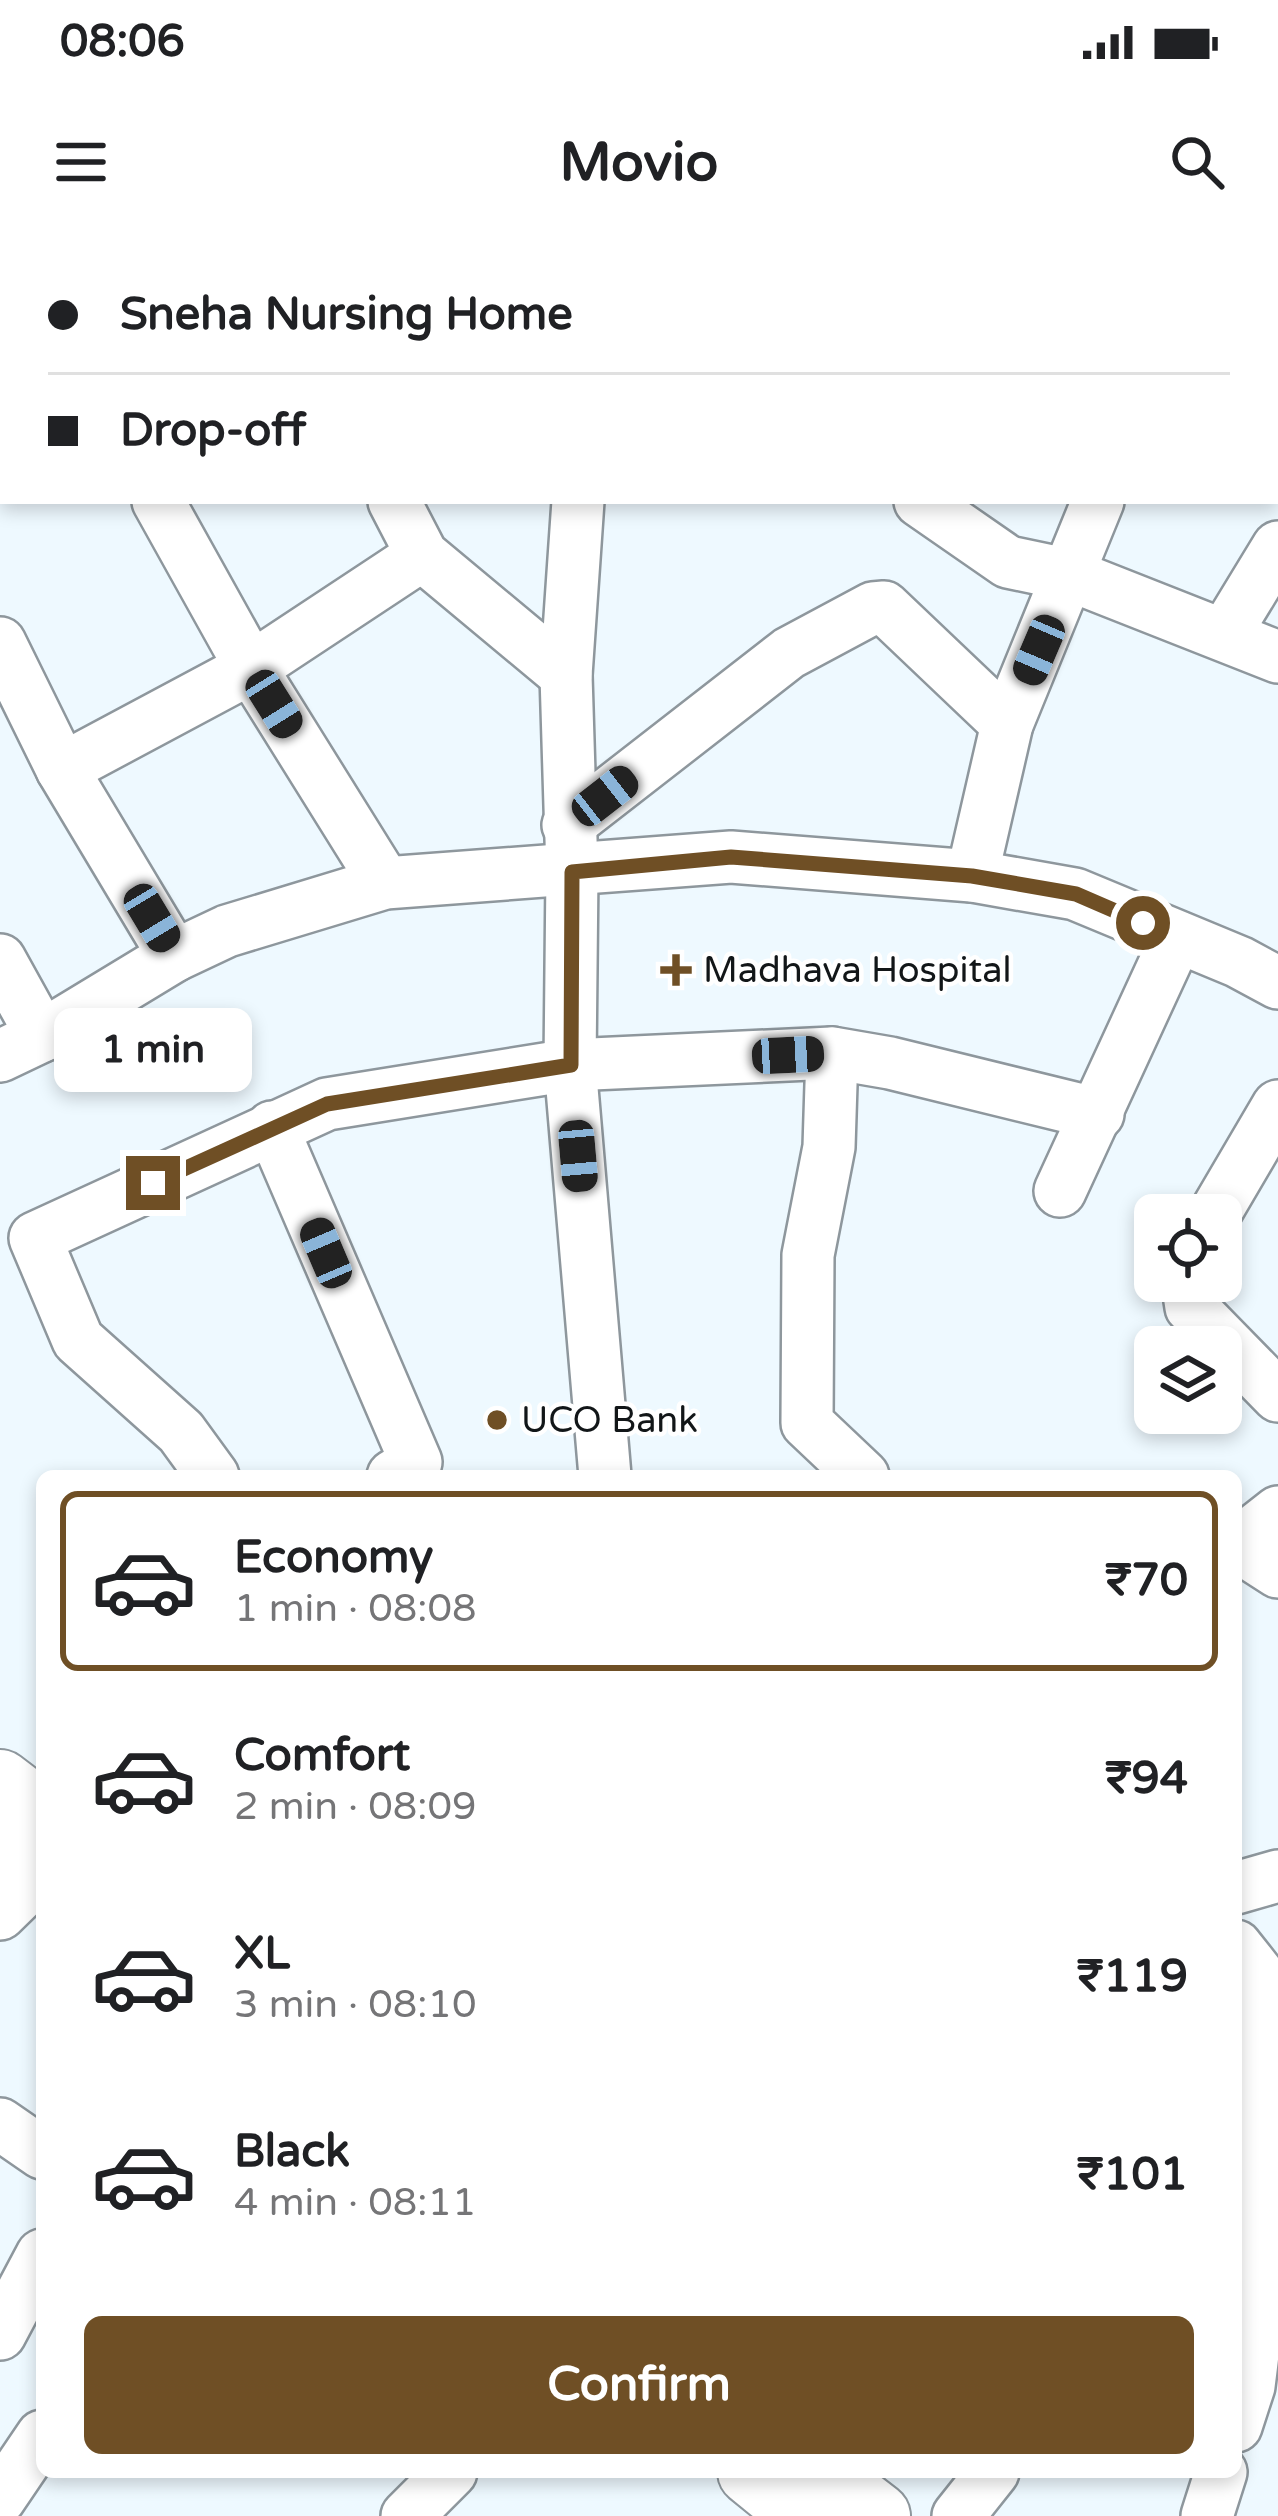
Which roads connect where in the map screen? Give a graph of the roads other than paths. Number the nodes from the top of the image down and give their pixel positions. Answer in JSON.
{"nodes":[{"id":1,"x":160,"y":504,"type":"edge"},
{"id":2,"x":396,"y":504,"type":"edge"},
{"id":3,"x":578,"y":504,"type":"edge"},
{"id":4,"x":924,"y":504,"type":"edge"},
{"id":5,"x":1097,"y":504,"type":"edge"},
{"id":6,"x":1278,"y":547,"type":"edge"},
{"id":7,"x":422,"y":555,"type":"junction"},
{"id":8,"x":1070,"y":575,"type":"junction"},
{"id":9,"x":1225,"y":634,"type":"junction"},
{"id":10,"x":0,"y":643,"type":"edge"},
{"id":11,"x":1278,"y":657,"type":"edge"},
{"id":12,"x":251,"y":668,"type":"junction"},
{"id":13,"x":566,"y":675,"type":"junction"},
{"id":14,"x":1007,"y":724,"type":"junction"},
{"id":15,"x":62,"y":769,"type":"junction"},
{"id":16,"x":570,"y":848,"type":"junction"},
{"id":17,"x":972,"y":876,"type":"junction"},
{"id":18,"x":385,"y":884,"type":"junction"},
{"id":19,"x":1177,"y":938,"type":"junction"},
{"id":20,"x":174,"y":956,"type":"junction"},
{"id":21,"x":0,"y":960,"type":"edge"},
{"id":22,"x":1278,"y":983,"type":"edge"},
{"id":23,"x":21,"y":1046,"type":"edge"},
{"id":24,"x":832,"y":1053,"type":"junction"},
{"id":25,"x":571,"y":1065,"type":"junction"},
{"id":26,"x":1278,"y":1106,"type":"edge"},
{"id":27,"x":1098,"y":1114,"type":"junction"},
{"id":28,"x":272,"y":1127,"type":"junction"},
{"id":29,"x":1060,"y":1191,"type":"dead end"},
{"id":30,"x":1226,"y":1194,"type":"edge"},
{"id":31,"x":1190,"y":1302,"type":"edge"},
{"id":32,"x":1278,"y":1396,"type":"edge"},
{"id":33,"x":209,"y":1470,"type":"edge"},
{"id":34,"x":403,"y":1470,"type":"edge"},
{"id":35,"x":605,"y":1470,"type":"edge"},
{"id":36,"x":857,"y":1470,"type":"edge"},
{"id":37,"x":1278,"y":1512,"type":"edge"},
{"id":38,"x":1242,"y":1540,"type":"edge"},
{"id":39,"x":1242,"y":1549,"type":"edge"},
{"id":40,"x":1278,"y":1572,"type":"edge"},
{"id":41,"x":0,"y":1783,"type":"edge"},
{"id":42,"x":36,"y":1810,"type":"edge"},
{"id":43,"x":0,"y":1839,"type":"edge"},
{"id":44,"x":36,"y":1866,"type":"edge"},
{"id":45,"x":36,"y":1876,"type":"edge"},
{"id":46,"x":1278,"y":1876,"type":"edge"},
{"id":47,"x":1242,"y":1886,"type":"edge"},
{"id":48,"x":0,"y":1914,"type":"edge"},
{"id":49,"x":1242,"y":1954,"type":"edge"},
{"id":50,"x":1271,"y":2022,"type":"edge"},
{"id":51,"x":0,"y":2124,"type":"edge"},
{"id":52,"x":36,"y":2149,"type":"edge"},
{"id":53,"x":1258,"y":2171,"type":"edge"},
{"id":54,"x":36,"y":2266,"type":"edge"},
{"id":55,"x":0,"y":2334,"type":"edge"},
{"id":56,"x":1254,"y":2399,"type":"edge"},
{"id":57,"x":36,"y":2444,"type":"edge"},
{"id":58,"x":445,"y":2478,"type":"edge"},
{"id":59,"x":758,"y":2478,"type":"edge"},
{"id":60,"x":828,"y":2478,"type":"edge"},
{"id":61,"x":989,"y":2478,"type":"edge"},
{"id":62,"x":1219,"y":2478,"type":"edge"},
{"id":63,"x":1,"y":2490,"type":"edge"},
{"id":64,"x":407,"y":2516,"type":"edge"},
{"id":65,"x":805,"y":2516,"type":"edge"},
{"id":66,"x":877,"y":2516,"type":"edge"},
{"id":67,"x":958,"y":2516,"type":"edge"},
{"id":68,"x":1208,"y":2516,"type":"edge"}],
"edges":[{"from":1,"to":12,"type":"street"},
{"from":2,"to":7,"type":"street"},
{"from":3,"to":13,"type":"street"},
{"from":4,"to":8,"type":"street"},
{"from":5,"to":8,"type":"street"},
{"from":6,"to":9,"type":"street"},
{"from":7,"to":12,"type":"street"},
{"from":7,"to":13,"type":"street"},
{"from":8,"to":9,"type":"street"},
{"from":8,"to":14,"type":"street"},
{"from":9,"to":11,"type":"street"},
{"from":10,"to":15,"type":"street"},
{"from":12,"to":15,"type":"street"},
{"from":12,"to":18,"type":"street"},
{"from":13,"to":16,"type":"street"},
{"from":14,"to":16,"type":"street"},
{"from":14,"to":17,"type":"street"},
{"from":15,"to":20,"type":"street"},
{"from":16,"to":17,"type":"street"},
{"from":16,"to":18,"type":"street"},
{"from":16,"to":25,"type":"street"},
{"from":17,"to":19,"type":"street"},
{"from":18,"to":20,"type":"street"},
{"from":19,"to":22,"type":"street"},
{"from":19,"to":27,"type":"street"},
{"from":20,"to":23,"type":"street"},
{"from":21,"to":23,"type":"street"},
{"from":24,"to":25,"type":"street"},
{"from":24,"to":27,"type":"street"},
{"from":24,"to":36,"type":"street"},
{"from":25,"to":28,"type":"street"},
{"from":25,"to":35,"type":"street"},
{"from":26,"to":30,"type":"street"},
{"from":27,"to":29,"type":"street"},
{"from":28,"to":33,"type":"street"},
{"from":28,"to":34,"type":"street"},
{"from":31,"to":32,"type":"street"},
{"from":37,"to":38,"type":"street"},
{"from":39,"to":40,"type":"street"},
{"from":41,"to":42,"type":"main road"},
{"from":43,"to":44,"type":"main road"},
{"from":45,"to":48,"type":"street"},
{"from":46,"to":47,"type":"street"},
{"from":49,"to":50,"type":"street"},
{"from":50,"to":53,"type":"street"},
{"from":51,"to":52,"type":"street"},
{"from":53,"to":56,"type":"street"},
{"from":54,"to":55,"type":"street"},
{"from":57,"to":63,"type":"street"},
{"from":58,"to":64,"type":"street"},
{"from":59,"to":65,"type":"main road"},
{"from":60,"to":66,"type":"main road"},
{"from":61,"to":67,"type":"street"},
{"from":62,"to":68,"type":"street"}]}
